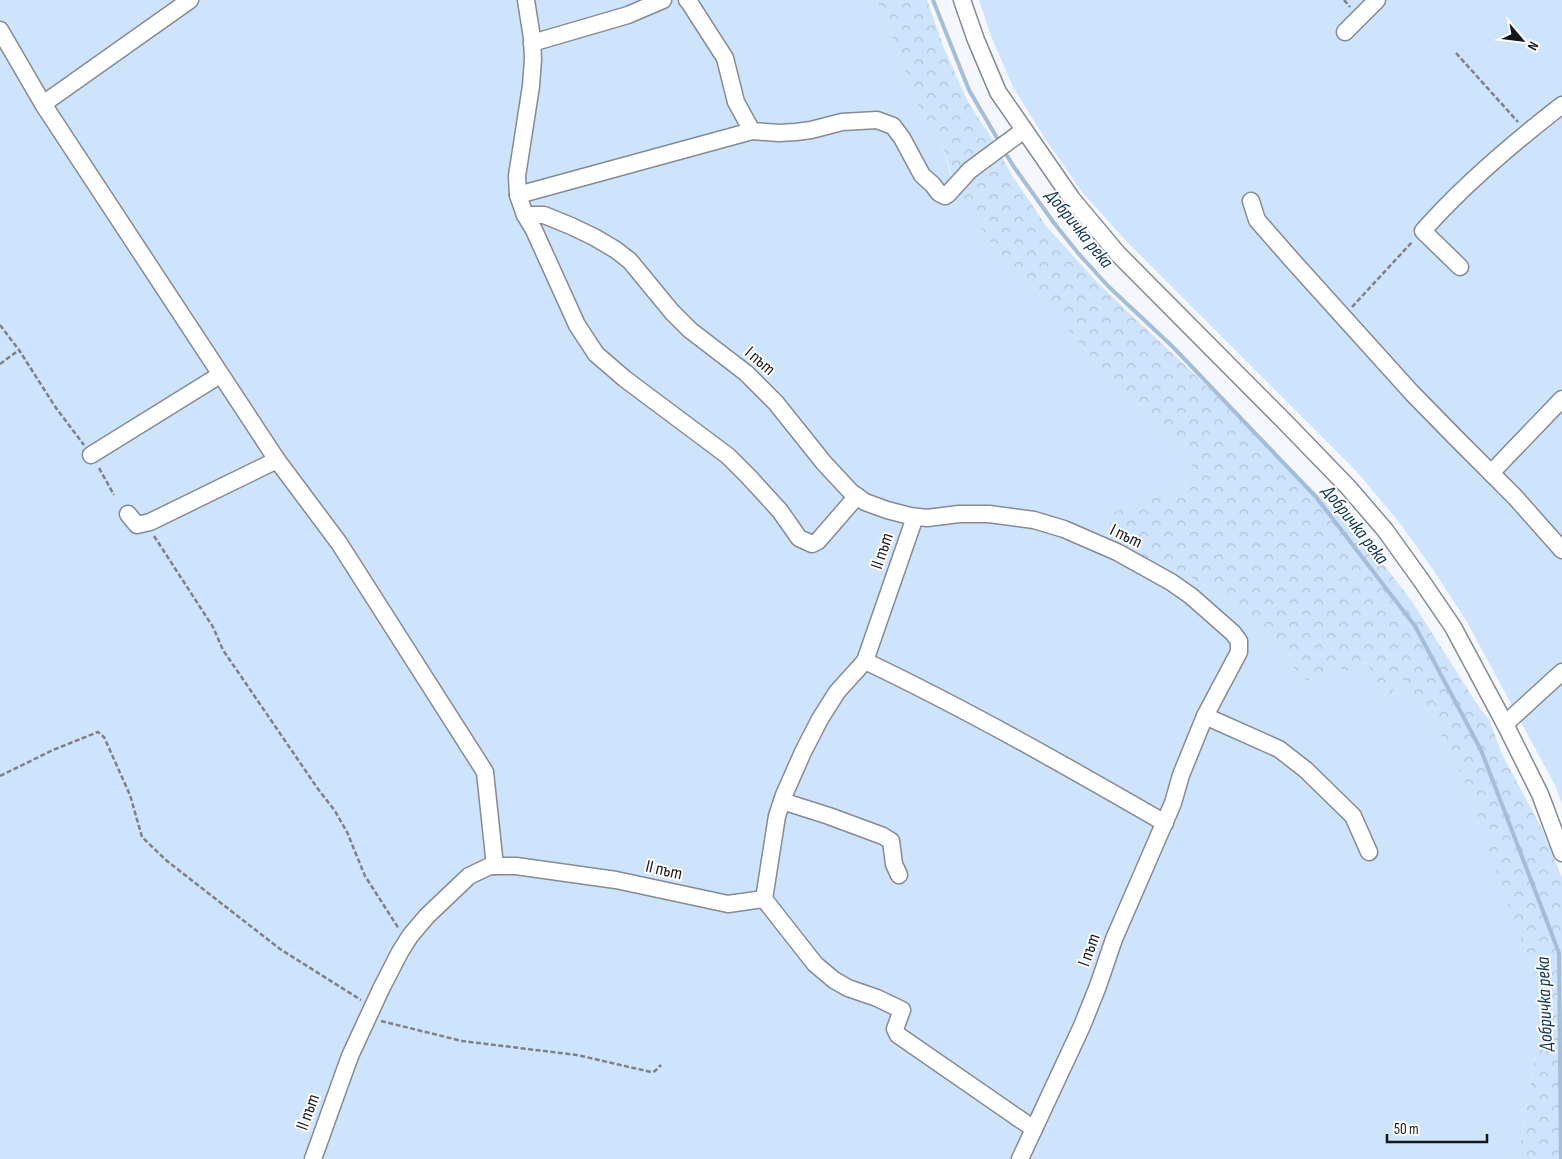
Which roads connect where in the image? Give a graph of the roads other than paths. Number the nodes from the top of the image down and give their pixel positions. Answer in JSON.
{"nodes":[{"id":1,"x":190,"y":0,"type":"edge"},
{"id":2,"x":526,"y":0,"type":"edge"},
{"id":3,"x":663,"y":0,"type":"edge"},
{"id":4,"x":687,"y":0,"type":"edge"},
{"id":5,"x":962,"y":0,"type":"edge"},
{"id":6,"x":1377,"y":0,"type":"edge"},
{"id":7,"x":0,"y":30,"type":"edge"},
{"id":8,"x":1345,"y":32,"type":"dead end"},
{"id":9,"x":532,"y":42,"type":"junction"},
{"id":10,"x":43,"y":104,"type":"junction"},
{"id":11,"x":1562,"y":105,"type":"edge"},
{"id":12,"x":1024,"y":130,"type":"junction"},
{"id":13,"x":752,"y":131,"type":"junction"},
{"id":14,"x":518,"y":195,"type":"junction"},
{"id":15,"x":1251,"y":201,"type":"dead end"},
{"id":16,"x":525,"y":215,"type":"junction"},
{"id":17,"x":1460,"y":268,"type":"dead end"},
{"id":18,"x":220,"y":375,"type":"junction"},
{"id":19,"x":1562,"y":399,"type":"edge"},
{"id":20,"x":91,"y":455,"type":"road end"},
{"id":21,"x":278,"y":460,"type":"junction"},
{"id":22,"x":1491,"y":474,"type":"junction"},
{"id":23,"x":857,"y":496,"type":"junction"},
{"id":24,"x":128,"y":514,"type":"dead end"},
{"id":25,"x":914,"y":517,"type":"junction"},
{"id":26,"x":1562,"y":550,"type":"edge"},
{"id":27,"x":865,"y":661,"type":"junction"},
{"id":28,"x":1562,"y":672,"type":"edge"},
{"id":29,"x":1205,"y":716,"type":"junction"},
{"id":30,"x":1505,"y":724,"type":"junction"},
{"id":31,"x":782,"y":801,"type":"junction"},
{"id":32,"x":1165,"y":823,"type":"junction"},
{"id":33,"x":1369,"y":852,"type":"dead end"},
{"id":34,"x":1562,"y":853,"type":"edge"},
{"id":35,"x":495,"y":866,"type":"junction"},
{"id":36,"x":899,"y":875,"type":"dead end"},
{"id":37,"x":764,"y":899,"type":"junction"},
{"id":38,"x":1034,"y":1129,"type":"junction"},
{"id":39,"x":312,"y":1159,"type":"edge"},
{"id":40,"x":1020,"y":1159,"type":"edge"}],
"edges":[{"from":1,"to":10,"type":"street"},
{"from":2,"to":9,"type":"street"},
{"from":3,"to":9,"type":"street"},
{"from":4,"to":13,"type":"street"},
{"from":5,"to":12,"type":"street"},
{"from":6,"to":8,"type":"street"},
{"from":7,"to":10,"type":"street"},
{"from":9,"to":14,"type":"street"},
{"from":10,"to":18,"type":"street"},
{"from":11,"to":17,"type":"street"},
{"from":12,"to":13,"type":"street"},
{"from":12,"to":30,"type":"street"},
{"from":13,"to":14,"type":"street"},
{"from":14,"to":16,"type":"street"},
{"from":15,"to":22,"type":"street"},
{"from":16,"to":23,"type":"street","name":"І път"},
{"from":16,"to":23,"type":"street"},
{"from":18,"to":20,"type":"street"},
{"from":18,"to":21,"type":"street"},
{"from":19,"to":22,"type":"street"},
{"from":21,"to":24,"type":"street"},
{"from":21,"to":35,"type":"street"},
{"from":22,"to":26,"type":"street"},
{"from":23,"to":25,"type":"street","name":"І път"},
{"from":25,"to":27,"type":"street","name":"ІІ път"},
{"from":25,"to":29,"type":"street","name":"І път"},
{"from":27,"to":31,"type":"street","name":"ІІ път"},
{"from":27,"to":32,"type":"street"},
{"from":28,"to":30,"type":"street"},
{"from":29,"to":32,"type":"street","name":"І път"},
{"from":29,"to":33,"type":"street"},
{"from":30,"to":34,"type":"street"},
{"from":31,"to":36,"type":"street"},
{"from":31,"to":37,"type":"street","name":"ІІ път"},
{"from":32,"to":38,"type":"street","name":"І път"},
{"from":35,"to":37,"type":"street","name":"ІІ път"},
{"from":35,"to":39,"type":"street","name":"ІІ път"},
{"from":37,"to":38,"type":"street"},
{"from":38,"to":40,"type":"street","name":"І път"}]}
